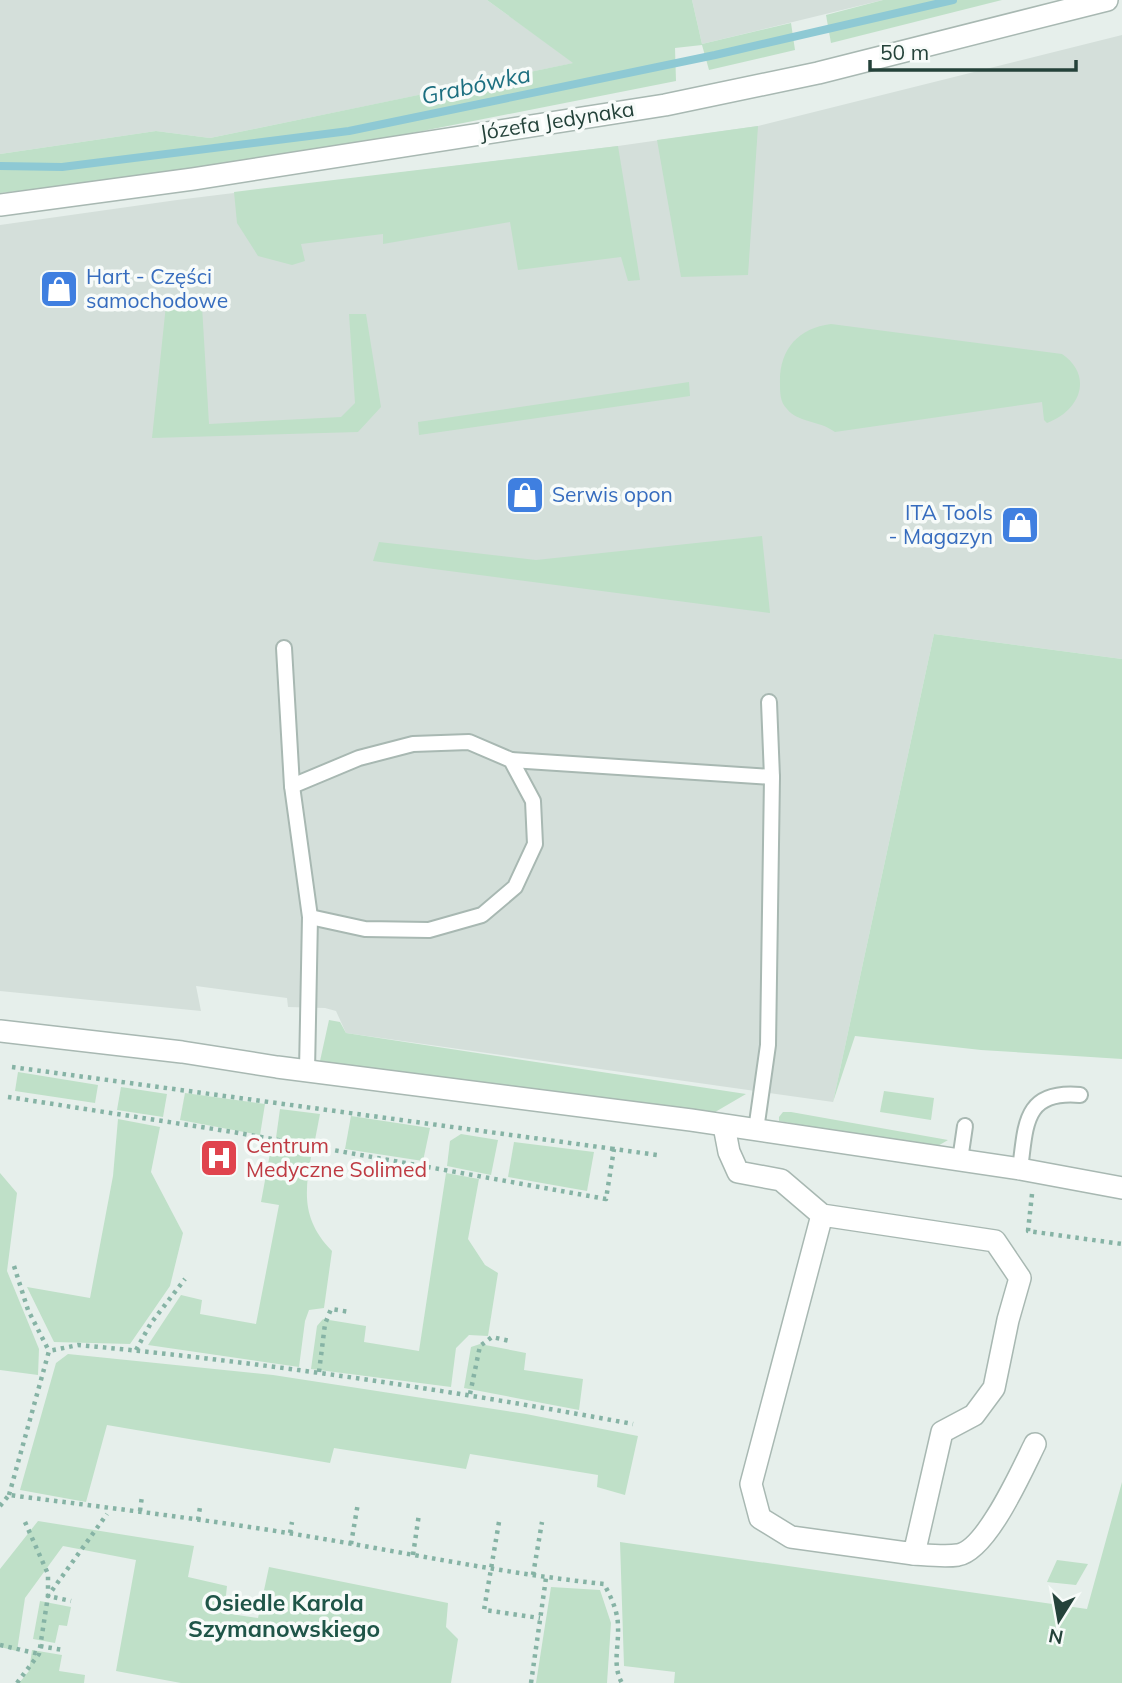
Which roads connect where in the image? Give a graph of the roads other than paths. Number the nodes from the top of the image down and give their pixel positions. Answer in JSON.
{"nodes":[{"id":1,"x":1107,"y":0,"type":"edge"},
{"id":2,"x":0,"y":205,"type":"edge"},
{"id":3,"x":284,"y":648,"type":"dead end"},
{"id":4,"x":769,"y":702,"type":"dead end"},
{"id":5,"x":511,"y":760,"type":"junction"},
{"id":6,"x":772,"y":777,"type":"junction"},
{"id":7,"x":292,"y":786,"type":"junction"},
{"id":8,"x":310,"y":917,"type":"junction"},
{"id":9,"x":0,"y":1031,"type":"edge"},
{"id":10,"x":307,"y":1071,"type":"junction"},
{"id":11,"x":1080,"y":1095,"type":"dead end"},
{"id":12,"x":724,"y":1126,"type":"junction"},
{"id":13,"x":965,"y":1126,"type":"dead end"},
{"id":14,"x":756,"y":1130,"type":"junction"},
{"id":15,"x":960,"y":1160,"type":"junction"},
{"id":16,"x":1027,"y":1171,"type":"junction"},
{"id":17,"x":1122,"y":1188,"type":"edge"},
{"id":18,"x":821,"y":1215,"type":"junction"},
{"id":19,"x":1035,"y":1444,"type":"dead end"},
{"id":20,"x":914,"y":1554,"type":"junction"}],
"edges":[{"from":1,"to":2,"type":"street","name":"Józefa Jedynaka"},
{"from":3,"to":7,"type":"lane"},
{"from":4,"to":6,"type":"lane"},
{"from":5,"to":6,"type":"lane"},
{"from":5,"to":7,"type":"lane"},
{"from":5,"to":8,"type":"lane"},
{"from":6,"to":14,"type":"lane"},
{"from":7,"to":8,"type":"lane"},
{"from":8,"to":10,"type":"lane"},
{"from":9,"to":10,"type":"street"},
{"from":10,"to":12,"type":"street"},
{"from":11,"to":16,"type":"lane"},
{"from":12,"to":14,"type":"street"},
{"from":12,"to":18,"type":"street"},
{"from":13,"to":15,"type":"lane"},
{"from":14,"to":15,"type":"street"},
{"from":15,"to":16,"type":"street"},
{"from":16,"to":17,"type":"street"},
{"from":18,"to":20,"type":"street"},
{"from":18,"to":20,"type":"street"},
{"from":19,"to":20,"type":"street"}]}
